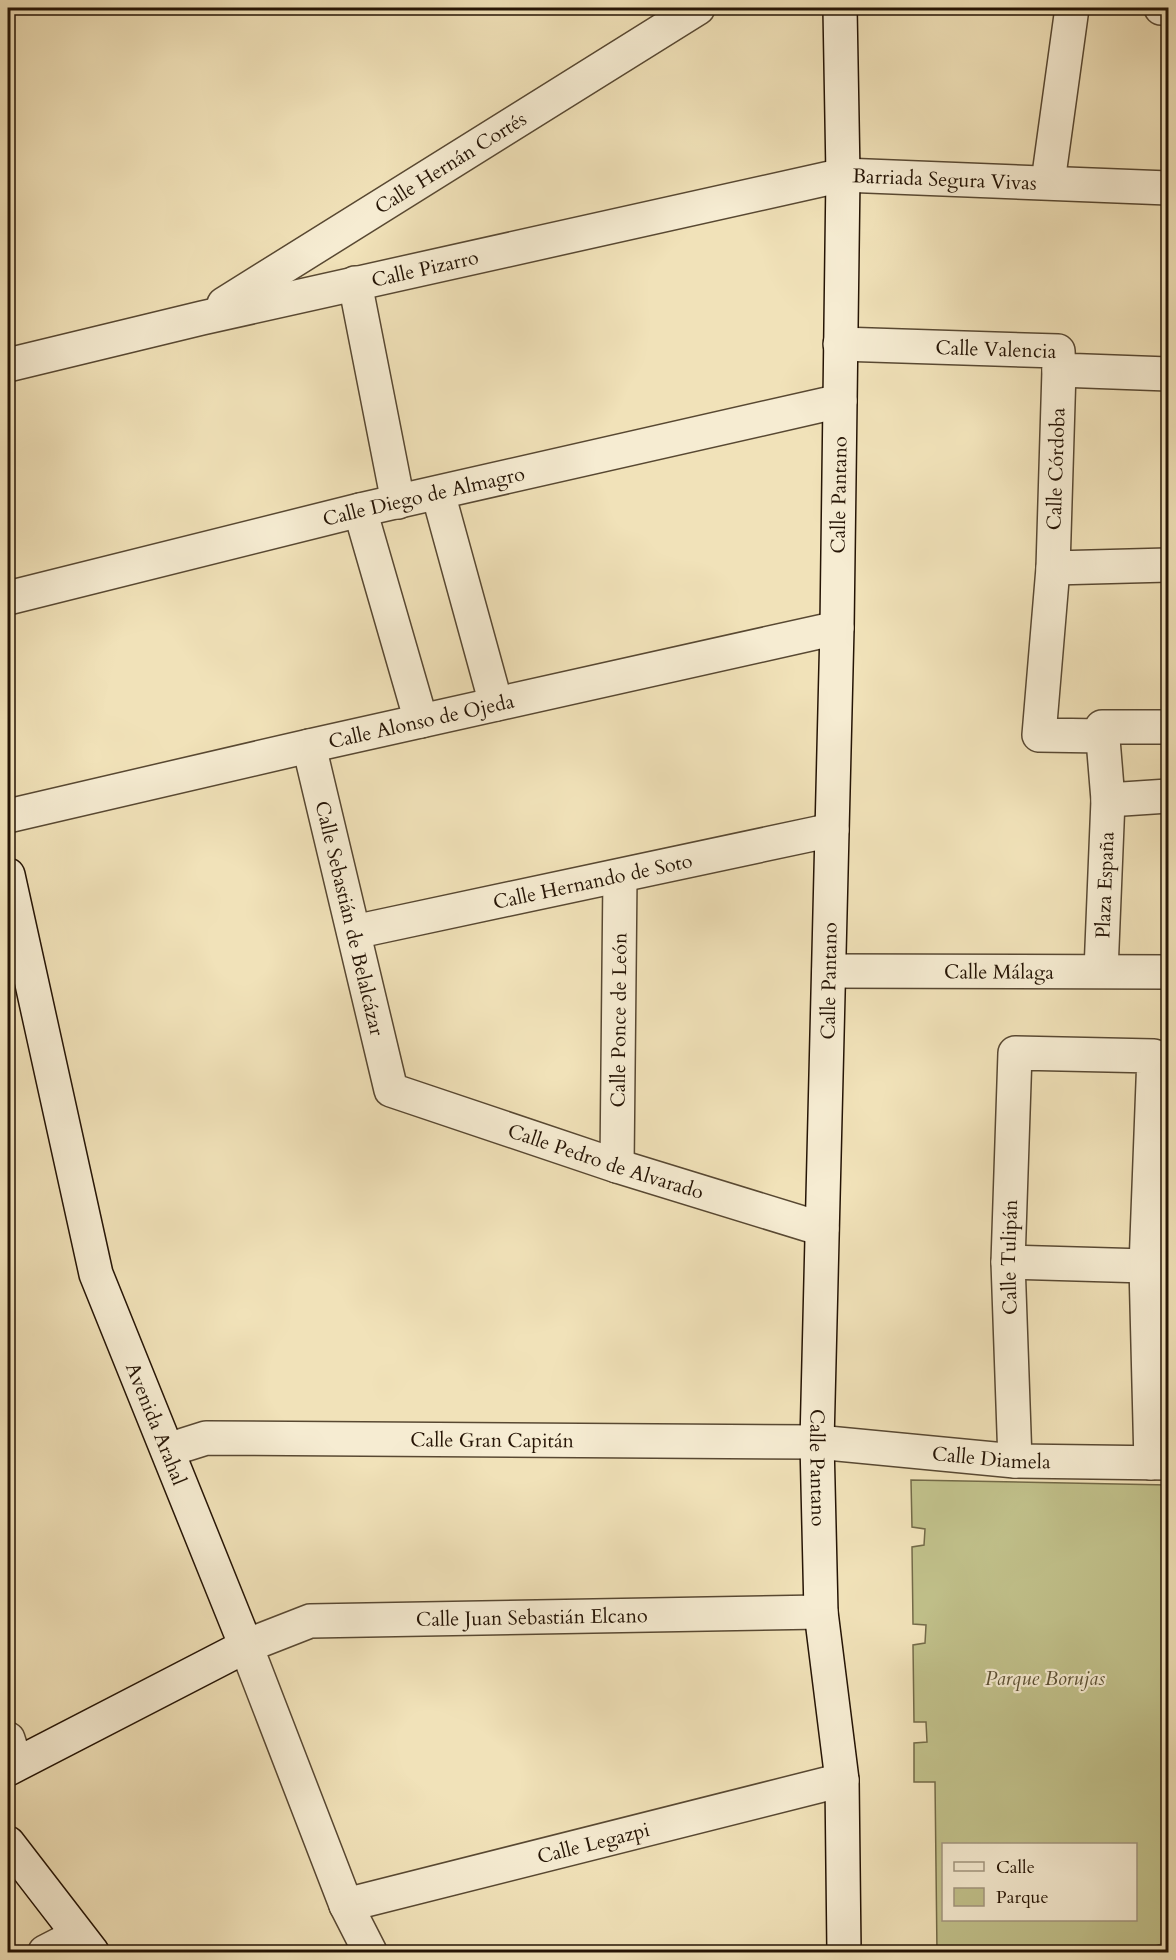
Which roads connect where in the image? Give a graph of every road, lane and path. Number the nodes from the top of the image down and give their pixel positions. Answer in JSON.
{"nodes":[{"id":1,"x":698,"y":8,"type":"edge"},
{"id":2,"x":840,"y":8,"type":"edge"},
{"id":3,"x":1072,"y":8,"type":"edge"},
{"id":4,"x":1161,"y":8,"type":"edge"},
{"id":5,"x":1168,"y":8,"type":"edge"},
{"id":6,"x":843,"y":174,"type":"junction"},
{"id":7,"x":1048,"y":182,"type":"junction"},
{"id":8,"x":1168,"y":188,"type":"edge"},
{"id":9,"x":355,"y":283,"type":"junction"},
{"id":10,"x":202,"y":318,"type":"junction"},
{"id":11,"x":840,"y":344,"type":"junction"},
{"id":12,"x":8,"y":365,"type":"edge"},
{"id":13,"x":1059,"y":370,"type":"junction"},
{"id":14,"x":1168,"y":374,"type":"edge"},
{"id":15,"x":840,"y":400,"type":"junction"},
{"id":16,"x":438,"y":492,"type":"junction"},
{"id":17,"x":398,"y":502,"type":"junction"},
{"id":18,"x":360,"y":510,"type":"junction"},
{"id":19,"x":1168,"y":565,"type":"edge"},
{"id":20,"x":1053,"y":568,"type":"junction"},
{"id":21,"x":8,"y":598,"type":"edge"},
{"id":22,"x":837,"y":628,"type":"junction"},
{"id":23,"x":496,"y":704,"type":"junction"},
{"id":24,"x":421,"y":721,"type":"junction"},
{"id":25,"x":1168,"y":727,"type":"edge"},
{"id":26,"x":1103,"y":736,"type":"junction"},
{"id":27,"x":309,"y":746,"type":"junction"},
{"id":28,"x":1168,"y":796,"type":"edge"},
{"id":29,"x":1107,"y":800,"type":"junction"},
{"id":30,"x":8,"y":816,"type":"edge"},
{"id":31,"x":832,"y":830,"type":"junction"},
{"id":32,"x":8,"y":875,"type":"edge"},
{"id":33,"x":620,"y":876,"type":"junction"},
{"id":34,"x":354,"y":932,"type":"junction"},
{"id":35,"x":829,"y":971,"type":"junction"},
{"id":36,"x":1101,"y":971,"type":"junction"},
{"id":37,"x":1168,"y":972,"type":"edge"},
{"id":38,"x":391,"y":1090,"type":"joint"},
{"id":39,"x":617,"y":1166,"type":"junction"},
{"id":40,"x":822,"y":1229,"type":"junction"},
{"id":41,"x":1008,"y":1263,"type":"junction"},
{"id":42,"x":1146,"y":1266,"type":"junction"},
{"id":43,"x":817,"y":1442,"type":"junction"},
{"id":44,"x":168,"y":1450,"type":"junction"},
{"id":45,"x":1015,"y":1461,"type":"junction"},
{"id":46,"x":1160,"y":1463,"type":"edge"},
{"id":47,"x":821,"y":1612,"type":"junction"},
{"id":48,"x":246,"y":1646,"type":"junction"},
{"id":49,"x":10,"y":1757,"type":"edge"},
{"id":50,"x":842,"y":1780,"type":"junction"},
{"id":51,"x":8,"y":1843,"type":"edge"},
{"id":52,"x":346,"y":1905,"type":"junction"},
{"id":53,"x":85,"y":1944,"type":"edge"},
{"id":54,"x":45,"y":1953,"type":"edge"},
{"id":55,"x":370,"y":1953,"type":"edge"},
{"id":56,"x":844,"y":1953,"type":"edge"}],
"edges":[{"from":1,"to":10,"type":"street","name":"Calle Hernán Cortés"},
{"from":2,"to":6,"type":"street","name":"Calle Pantano"},
{"from":3,"to":7,"type":"street","name":"Barriada Segura Vivas"},
{"from":4,"to":5,"type":"street"},
{"from":6,"to":7,"type":"street","name":"Barriada Segura Vivas"},
{"from":6,"to":9,"type":"street","name":"Calle Pizarro"},
{"from":6,"to":11,"type":"street","name":"Calle Pantano"},
{"from":7,"to":8,"type":"street","name":"Barriada Segura Vivas"},
{"from":9,"to":10,"type":"street","name":"Calle Pizarro"},
{"from":9,"to":17,"type":"street"},
{"from":10,"to":12,"type":"street","name":"Calle Pizarro"},
{"from":11,"to":13,"type":"street","name":"Calle Valencia"},
{"from":11,"to":15,"type":"street","name":"Calle Pantano"},
{"from":13,"to":14,"type":"street","name":"Calle Valencia"},
{"from":13,"to":20,"type":"street","name":"Calle Córdoba"},
{"from":15,"to":16,"type":"street","name":"Calle Diego de Almagro"},
{"from":15,"to":22,"type":"street","name":"Calle Pantano"},
{"from":16,"to":17,"type":"street","name":"Calle Diego de Almagro"},
{"from":16,"to":23,"type":"street"},
{"from":17,"to":18,"type":"street","name":"Calle Diego de Almagro"},
{"from":18,"to":21,"type":"street","name":"Calle Diego de Almagro"},
{"from":18,"to":24,"type":"street"},
{"from":19,"to":20,"type":"street"},
{"from":20,"to":26,"type":"street","name":"Calle Córdoba"},
{"from":22,"to":23,"type":"street","name":"Calle Alonso de Ojeda"},
{"from":22,"to":31,"type":"street","name":"Calle Pantano"},
{"from":23,"to":24,"type":"street","name":"Calle Alonso de Ojeda"},
{"from":24,"to":27,"type":"street","name":"Calle Alonso de Ojeda"},
{"from":25,"to":26,"type":"street"},
{"from":26,"to":29,"type":"street","name":"Plaza España"},
{"from":27,"to":30,"type":"street","name":"Calle Alonso de Ojeda"},
{"from":27,"to":34,"type":"street","name":"Calle Sebastián de Belalcázar"},
{"from":28,"to":29,"type":"street"},
{"from":29,"to":36,"type":"street","name":"Plaza España"},
{"from":31,"to":33,"type":"street","name":"Calle Hernando de Soto"},
{"from":31,"to":35,"type":"street","name":"Calle Pantano"},
{"from":32,"to":44,"type":"street","name":"Avenida Arahal"},
{"from":33,"to":34,"type":"street","name":"Calle Hernando de Soto"},
{"from":33,"to":39,"type":"street","name":"Calle Ponce de León"},
{"from":34,"to":38,"type":"street","name":"Calle Sebastián de Belalcázar"},
{"from":35,"to":36,"type":"street","name":"Calle Málaga"},
{"from":35,"to":40,"type":"street","name":"Calle Pantano"},
{"from":36,"to":37,"type":"street","name":"Calle Málaga"},
{"from":38,"to":39,"type":"street","name":"Calle Pedro de Alvarado"},
{"from":39,"to":40,"type":"street","name":"Calle Pedro de Alvarado"},
{"from":40,"to":43,"type":"street","name":"Calle Pantano"},
{"from":41,"to":42,"type":"street"},
{"from":41,"to":42,"type":"street","name":"Calle Tulipán"},
{"from":41,"to":45,"type":"street","name":"Calle Tulipán"},
{"from":42,"to":46,"type":"street"},
{"from":43,"to":44,"type":"street","name":"Calle Gran Capitán"},
{"from":43,"to":45,"type":"street","name":"Calle Diamela"},
{"from":43,"to":47,"type":"street","name":"Calle Pantano"},
{"from":44,"to":48,"type":"street","name":"Avenida Arahal"},
{"from":45,"to":46,"type":"street","name":"Calle Diamela"},
{"from":47,"to":48,"type":"street","name":"Calle Juan Sebastián Elcano"},
{"from":47,"to":50,"type":"street","name":"Calle Pantano"},
{"from":48,"to":49,"type":"street","name":"Calle Juan Sebastián Elcano"},
{"from":48,"to":52,"type":"street","name":"Avenida Arahal"},
{"from":50,"to":52,"type":"street","name":"Calle Legazpi"},
{"from":50,"to":56,"type":"street","name":"Calle Pantano"},
{"from":51,"to":53,"type":"street"},
{"from":52,"to":55,"type":"street","name":"Avenida Arahal"},
{"from":53,"to":54,"type":"street"}]}
